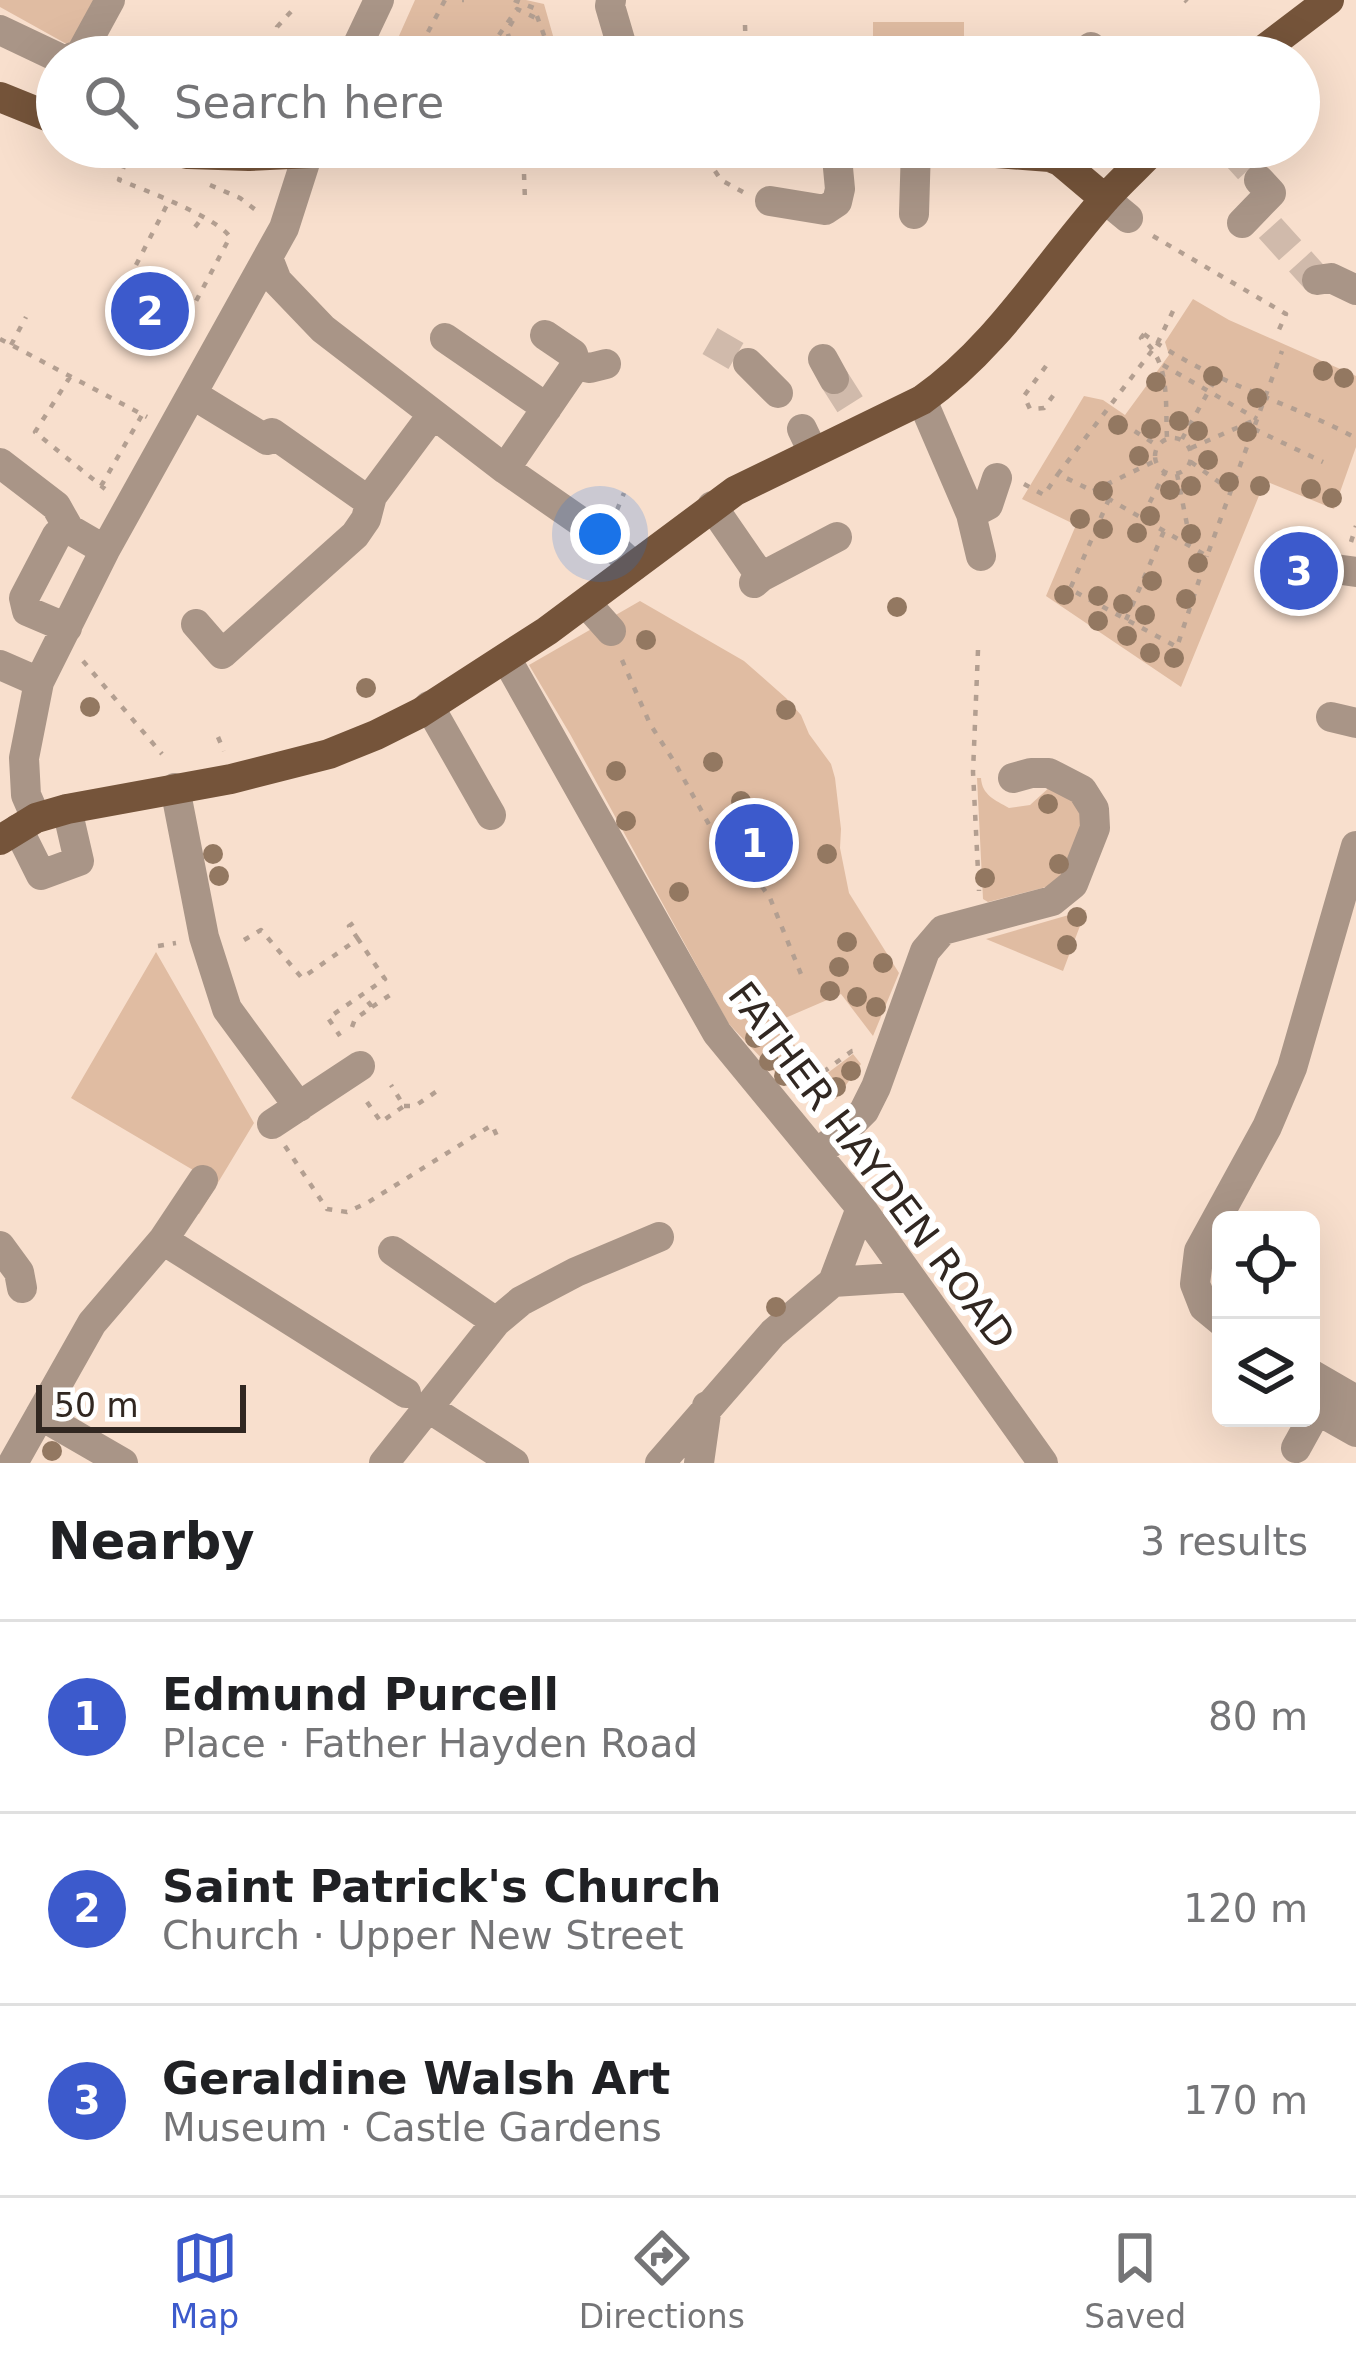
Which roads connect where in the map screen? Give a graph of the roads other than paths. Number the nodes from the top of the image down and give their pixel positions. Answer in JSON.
{"nodes":[{"id":1,"x":110,"y":0,"type":"edge"},
{"id":2,"x":379,"y":0,"type":"edge"},
{"id":3,"x":611,"y":0,"type":"edge"},
{"id":4,"x":1329,"y":0,"type":"edge"},
{"id":5,"x":0,"y":30,"type":"edge"},
{"id":6,"x":92,"y":36,"type":"edge"},
{"id":7,"x":362,"y":36,"type":"edge"},
{"id":8,"x":619,"y":36,"type":"edge"},
{"id":9,"x":1282,"y":36,"type":"edge"},
{"id":10,"x":36,"y":49,"type":"edge"},
{"id":11,"x":0,"y":97,"type":"edge"},
{"id":12,"x":36,"y":112,"type":"edge"},
{"id":13,"x":303,"y":168,"type":"edge"},
{"id":14,"x":838,"y":168,"type":"edge"},
{"id":15,"x":916,"y":168,"type":"edge"},
{"id":16,"x":1078,"y":168,"type":"edge"},
{"id":17,"x":1148,"y":168,"type":"edge"},
{"id":18,"x":770,"y":201,"type":"road end"},
{"id":19,"x":914,"y":214,"type":"dead end"},
{"id":20,"x":1129,"y":218,"type":"junction"},
{"id":21,"x":268,"y":258,"type":"junction"},
{"id":22,"x":1317,"y":280,"type":"tunnel mouth"},
{"id":23,"x":1356,"y":290,"type":"edge"},
{"id":24,"x":311,"y":315,"type":"junction"},
{"id":25,"x":233,"y":322,"type":"junction"},
{"id":26,"x":545,"y":334,"type":"dead end"},
{"id":27,"x":445,"y":338,"type":"dead end"},
{"id":28,"x":748,"y":363,"type":"tunnel mouth"},
{"id":29,"x":778,"y":393,"type":"dead end"},
{"id":30,"x":192,"y":394,"type":"junction"},
{"id":31,"x":922,"y":400,"type":"junction"},
{"id":32,"x":547,"y":408,"type":"junction"},
{"id":33,"x":433,"y":414,"type":"junction"},
{"id":34,"x":0,"y":463,"type":"edge"},
{"id":35,"x":505,"y":469,"type":"junction"},
{"id":36,"x":997,"y":478,"type":"dead end"},
{"id":37,"x":370,"y":502,"type":"junction"},
{"id":38,"x":712,"y":506,"type":"junction"},
{"id":39,"x":970,"y":514,"type":"junction"},
{"id":40,"x":69,"y":529,"type":"junction"},
{"id":41,"x":837,"y":537,"type":"dead end"},
{"id":42,"x":106,"y":550,"type":"junction"},
{"id":43,"x":981,"y":556,"type":"dead end"},
{"id":44,"x":634,"y":566,"type":"junction"},
{"id":45,"x":1313,"y":566,"type":"dead end"},
{"id":46,"x":1356,"y":572,"type":"edge"},
{"id":47,"x":586,"y":603,"type":"junction"},
{"id":48,"x":196,"y":625,"type":"dead end"},
{"id":49,"x":67,"y":628,"type":"junction"},
{"id":50,"x":611,"y":631,"type":"road end"},
{"id":51,"x":506,"y":658,"type":"junction"},
{"id":52,"x":0,"y":665,"type":"edge"},
{"id":53,"x":40,"y":682,"type":"junction"},
{"id":54,"x":429,"y":706,"type":"junction"},
{"id":55,"x":1013,"y":778,"type":"dead end"},
{"id":56,"x":175,"y":788,"type":"junction"},
{"id":57,"x":491,"y":815,"type":"dead end"},
{"id":58,"x":70,"y":822,"type":"junction"},
{"id":59,"x":21,"y":835,"type":"edge"},
{"id":60,"x":1356,"y":846,"type":"edge"},
{"id":61,"x":360,"y":1066,"type":"dead end"},
{"id":62,"x":298,"y":1107,"type":"junction"},
{"id":63,"x":280,"y":1137,"type":"road end"},
{"id":64,"x":817,"y":1153,"type":"junction"},
{"id":65,"x":203,"y":1180,"type":"dead end"},
{"id":66,"x":861,"y":1208,"type":"junction"},
{"id":67,"x":172,"y":1228,"type":"junction"},
{"id":68,"x":658,"y":1237,"type":"dead end"},
{"id":69,"x":0,"y":1246,"type":"edge"},
{"id":70,"x":393,"y":1250,"type":"dead end"},
{"id":71,"x":526,"y":1266,"type":"dead end"},
{"id":72,"x":910,"y":1277,"type":"junction"},
{"id":73,"x":832,"y":1282,"type":"junction"},
{"id":74,"x":22,"y":1288,"type":"dead end"},
{"id":75,"x":521,"y":1301,"type":"junction"},
{"id":76,"x":1219,"y":1319,"type":"edge"},
{"id":77,"x":496,"y":1322,"type":"junction"},
{"id":78,"x":1320,"y":1379,"type":"edge"},
{"id":79,"x":416,"y":1400,"type":"junction"},
{"id":80,"x":1356,"y":1400,"type":"edge"},
{"id":81,"x":707,"y":1406,"type":"junction"},
{"id":82,"x":40,"y":1415,"type":"junction"},
{"id":83,"x":1356,"y":1432,"type":"edge"},
{"id":84,"x":1295,"y":1448,"type":"dead end"},
{"id":85,"x":13,"y":1463,"type":"edge"},
{"id":86,"x":123,"y":1463,"type":"edge"},
{"id":87,"x":384,"y":1463,"type":"edge"},
{"id":88,"x":514,"y":1463,"type":"edge"},
{"id":89,"x":660,"y":1463,"type":"edge"},
{"id":90,"x":699,"y":1463,"type":"edge"},
{"id":91,"x":1043,"y":1463,"type":"edge"}],
"edges":[{"from":1,"to":6,"type":"street"},
{"from":2,"to":7,"type":"street"},
{"from":3,"to":8,"type":"street"},
{"from":4,"to":9,"type":"main road"},
{"from":5,"to":10,"type":"street"},
{"from":11,"to":12,"type":"main road"},
{"from":13,"to":21,"type":"street"},
{"from":14,"to":18,"type":"street"},
{"from":15,"to":19,"type":"street"},
{"from":16,"to":20,"type":"main road"},
{"from":17,"to":20,"type":"main road"},
{"from":20,"to":31,"type":"main road"},
{"from":21,"to":24,"type":"street"},
{"from":21,"to":25,"type":"street"},
{"from":22,"to":23,"type":"street"},
{"from":24,"to":25,"type":"street"},
{"from":24,"to":33,"type":"street"},
{"from":25,"to":30,"type":"street"},
{"from":26,"to":32,"type":"street"},
{"from":27,"to":32,"type":"street"},
{"from":28,"to":29,"type":"street"},
{"from":30,"to":37,"type":"street"},
{"from":30,"to":42,"type":"street"},
{"from":31,"to":38,"type":"main road"},
{"from":31,"to":39,"type":"street"},
{"from":32,"to":35,"type":"street"},
{"from":33,"to":35,"type":"street"},
{"from":33,"to":37,"type":"street"},
{"from":34,"to":40,"type":"street"},
{"from":35,"to":44,"type":"street"},
{"from":36,"to":39,"type":"street"},
{"from":37,"to":48,"type":"street"},
{"from":38,"to":41,"type":"street"},
{"from":38,"to":44,"type":"main road"},
{"from":39,"to":43,"type":"street"},
{"from":40,"to":42,"type":"street"},
{"from":40,"to":49,"type":"street"},
{"from":42,"to":49,"type":"street"},
{"from":44,"to":47,"type":"main road"},
{"from":45,"to":46,"type":"street"},
{"from":47,"to":50,"type":"street"},
{"from":47,"to":51,"type":"main road"},
{"from":49,"to":53,"type":"street"},
{"from":51,"to":54,"type":"main road"},
{"from":51,"to":64,"type":"street","name":"FATHER HAYDEN ROAD"},
{"from":52,"to":53,"type":"street"},
{"from":53,"to":59,"type":"street"},
{"from":54,"to":56,"type":"main road"},
{"from":54,"to":57,"type":"street"},
{"from":55,"to":64,"type":"street"},
{"from":56,"to":58,"type":"main road"},
{"from":56,"to":62,"type":"street"},
{"from":58,"to":59,"type":"main road"},
{"from":58,"to":59,"type":"street"},
{"from":60,"to":76,"type":"street"},
{"from":61,"to":62,"type":"street"},
{"from":62,"to":63,"type":"street"},
{"from":64,"to":66,"type":"street","name":"FATHER HAYDEN ROAD"},
{"from":65,"to":67,"type":"street"},
{"from":66,"to":72,"type":"street","name":"FATHER HAYDEN ROAD"},
{"from":66,"to":73,"type":"street"},
{"from":67,"to":79,"type":"street"},
{"from":67,"to":82,"type":"street"},
{"from":68,"to":75,"type":"street"},
{"from":69,"to":74,"type":"street"},
{"from":70,"to":77,"type":"street"},
{"from":71,"to":75,"type":"street"},
{"from":72,"to":73,"type":"street"},
{"from":72,"to":91,"type":"street","name":"FATHER HAYDEN ROAD"},
{"from":73,"to":81,"type":"street"},
{"from":75,"to":77,"type":"street"},
{"from":77,"to":79,"type":"street"},
{"from":78,"to":80,"type":"street"},
{"from":79,"to":87,"type":"street"},
{"from":79,"to":88,"type":"street"},
{"from":81,"to":89,"type":"street"},
{"from":81,"to":90,"type":"street"},
{"from":82,"to":85,"type":"street"},
{"from":82,"to":86,"type":"street"},
{"from":83,"to":84,"type":"street"}]}
